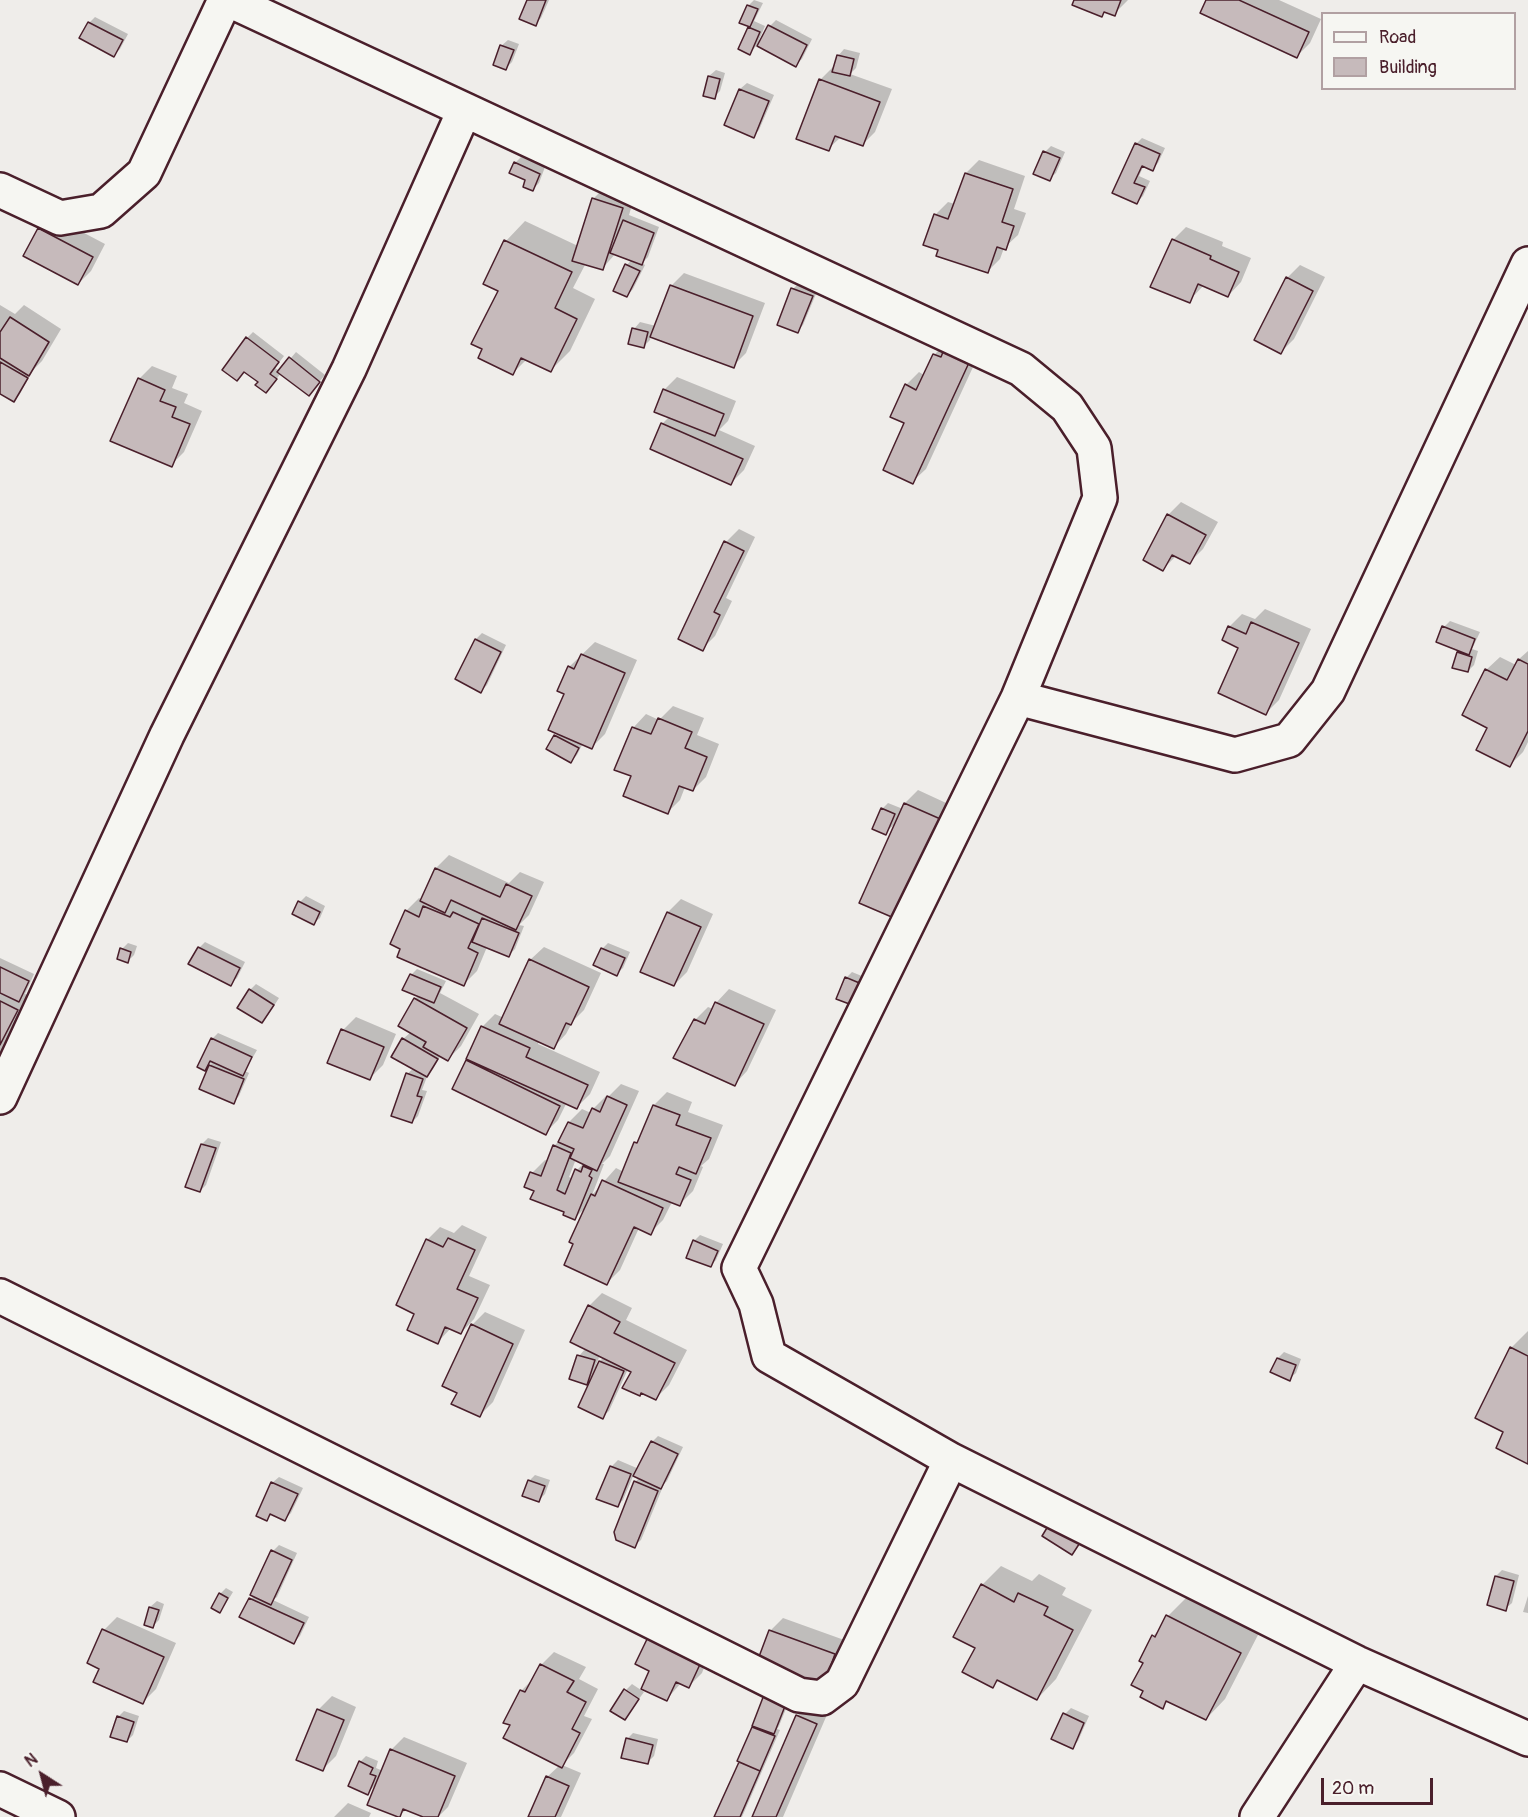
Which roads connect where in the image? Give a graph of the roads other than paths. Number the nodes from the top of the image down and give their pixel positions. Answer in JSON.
{"nodes":[{"id":1,"x":227,"y":0,"type":"edge"},
{"id":2,"x":464,"y":111,"type":"junction"},
{"id":3,"x":0,"y":190,"type":"edge"},
{"id":4,"x":1528,"y":264,"type":"edge"},
{"id":5,"x":1018,"y":698,"type":"junction"},
{"id":6,"x":0,"y":1097,"type":"edge"},
{"id":7,"x":0,"y":1296,"type":"edge"},
{"id":8,"x":951,"y":1460,"type":"junction"},
{"id":9,"x":1357,"y":1663,"type":"junction"},
{"id":10,"x":1528,"y":1739,"type":"edge"},
{"id":11,"x":0,"y":1789,"type":"edge"},
{"id":12,"x":58,"y":1817,"type":"edge"},
{"id":13,"x":1257,"y":1817,"type":"edge"}],
"edges":[{"from":1,"to":2,"type":"street"},
{"from":1,"to":3,"type":"street"},
{"from":2,"to":5,"type":"street"},
{"from":2,"to":6,"type":"street"},
{"from":4,"to":5,"type":"street"},
{"from":5,"to":8,"type":"street"},
{"from":7,"to":8,"type":"street"},
{"from":8,"to":9,"type":"street"},
{"from":9,"to":10,"type":"street"},
{"from":9,"to":13,"type":"street"},
{"from":11,"to":12,"type":"street"}]}
